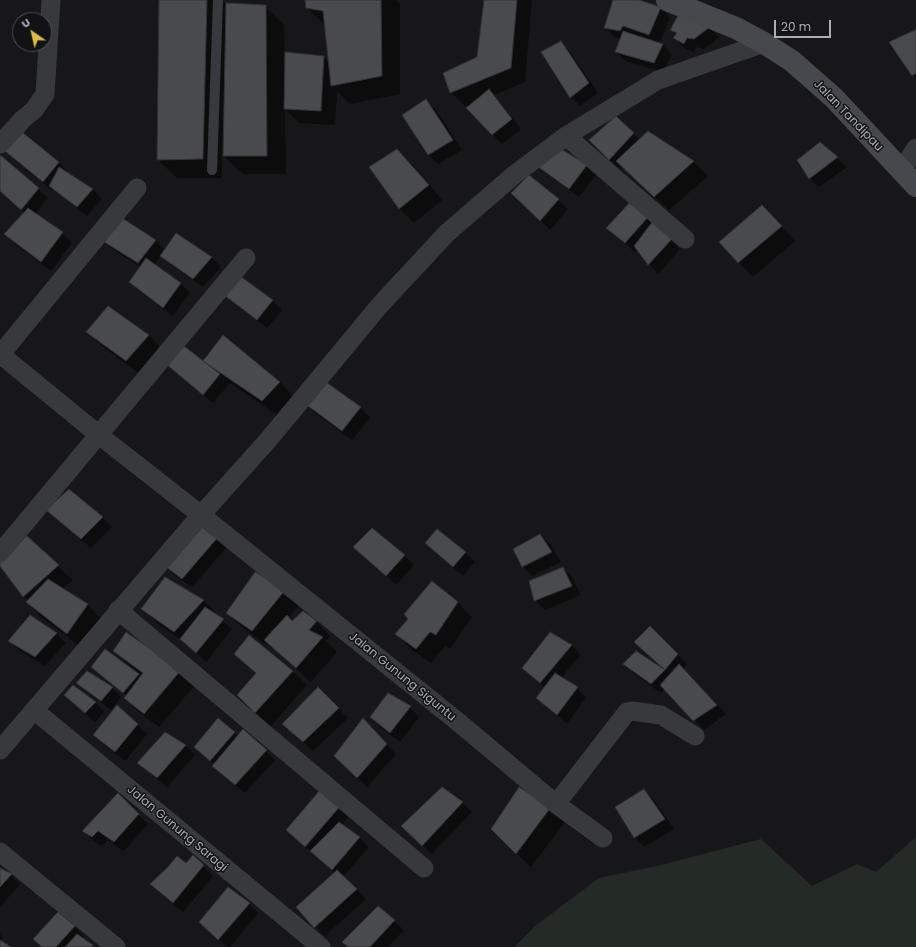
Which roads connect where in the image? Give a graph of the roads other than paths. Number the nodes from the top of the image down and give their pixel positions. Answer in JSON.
{"nodes":[{"id":1,"x":50,"y":0,"type":"edge"},
{"id":2,"x":218,"y":0,"type":"edge"},
{"id":3,"x":678,"y":2,"type":"edge"},
{"id":4,"x":764,"y":43,"type":"junction"},
{"id":5,"x":566,"y":136,"type":"junction"},
{"id":6,"x":0,"y":144,"type":"edge"},
{"id":7,"x":916,"y":148,"type":"edge"},
{"id":8,"x":212,"y":170,"type":"dead end"},
{"id":9,"x":909,"y":178,"type":"edge"},
{"id":10,"x":137,"y":188,"type":"dead end"},
{"id":11,"x":685,"y":239,"type":"dead end"},
{"id":12,"x":246,"y":258,"type":"dead end"},
{"id":13,"x":0,"y":355,"type":"edge"},
{"id":14,"x":99,"y":435,"type":"junction"},
{"id":15,"x":201,"y":515,"type":"junction"},
{"id":16,"x":0,"y":553,"type":"edge"},
{"id":17,"x":118,"y":610,"type":"junction"},
{"id":18,"x":34,"y":710,"type":"junction"},
{"id":19,"x":695,"y":736,"type":"dead end"},
{"id":20,"x":0,"y":750,"type":"edge"},
{"id":21,"x":556,"y":804,"type":"junction"},
{"id":22,"x":603,"y":838,"type":"dead end"},
{"id":23,"x":0,"y":852,"type":"edge"},
{"id":24,"x":424,"y":868,"type":"dead end"},
{"id":25,"x":116,"y":947,"type":"edge"},
{"id":26,"x":321,"y":947,"type":"edge"}],
"edges":[{"from":1,"to":6,"type":"street"},
{"from":2,"to":8,"type":"lane"},
{"from":3,"to":4,"type":"street","name":"Jalan Tandipau"},
{"from":4,"to":5,"type":"street"},
{"from":4,"to":9,"type":"street","name":"Jalan Tandipau"},
{"from":5,"to":11,"type":"street"},
{"from":5,"to":15,"type":"street"},
{"from":7,"to":9,"type":"street"},
{"from":10,"to":13,"type":"street"},
{"from":12,"to":14,"type":"street"},
{"from":13,"to":14,"type":"street","name":"Jalan Gunung Siguntu"},
{"from":14,"to":15,"type":"street","name":"Jalan Gunung Siguntu"},
{"from":14,"to":16,"type":"street"},
{"from":15,"to":17,"type":"street"},
{"from":15,"to":21,"type":"street","name":"Jalan Gunung Siguntu"},
{"from":17,"to":18,"type":"street"},
{"from":17,"to":24,"type":"street"},
{"from":18,"to":20,"type":"street"},
{"from":18,"to":26,"type":"street","name":"Jalan Gunung Saragi"},
{"from":19,"to":21,"type":"street"},
{"from":21,"to":22,"type":"street","name":"Jalan Gunung Siguntu"},
{"from":23,"to":25,"type":"street"}]}
